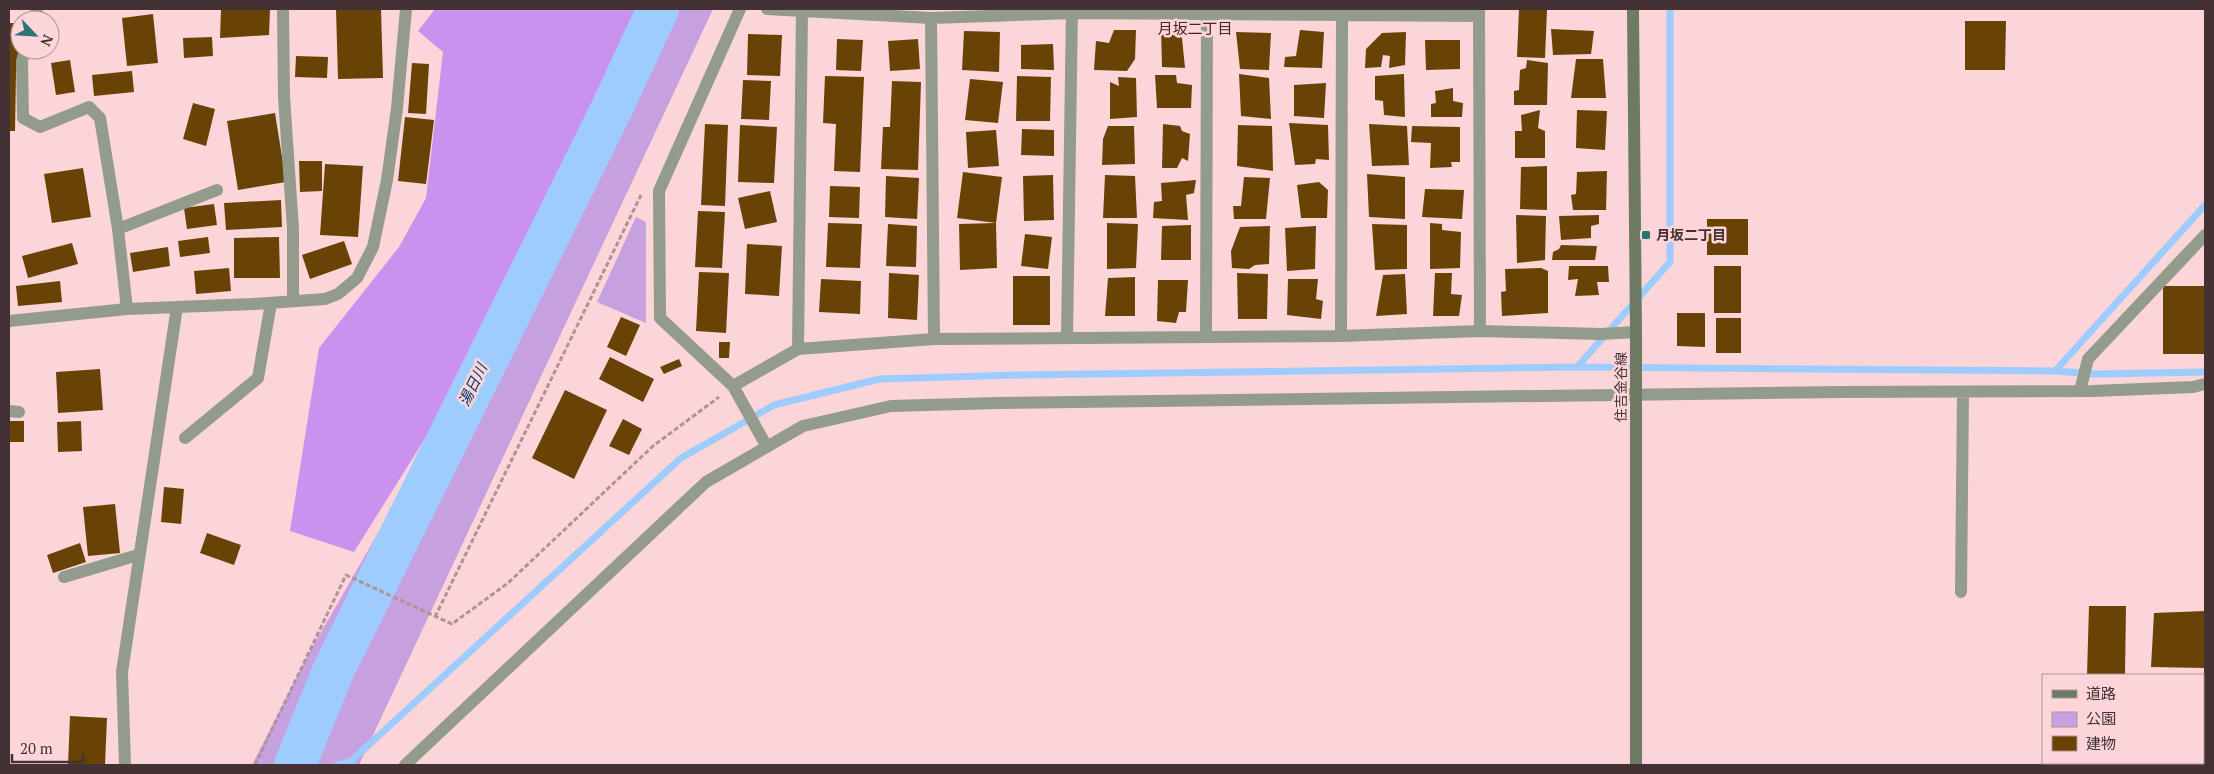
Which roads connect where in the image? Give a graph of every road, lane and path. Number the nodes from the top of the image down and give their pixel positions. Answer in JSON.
{"nodes":[{"id":1,"x":283,"y":9,"type":"edge"},
{"id":2,"x":406,"y":9,"type":"edge"},
{"id":3,"x":740,"y":9,"type":"edge"},
{"id":4,"x":767,"y":9,"type":"edge"},
{"id":5,"x":1633,"y":9,"type":"edge"},
{"id":6,"x":802,"y":11,"type":"junction"},
{"id":7,"x":1072,"y":11,"type":"edge"},
{"id":8,"x":1479,"y":12,"type":"edge"},
{"id":9,"x":1207,"y":14,"type":"junction"},
{"id":10,"x":1342,"y":14,"type":"junction"},
{"id":11,"x":930,"y":18,"type":"junction"},
{"id":12,"x":22,"y":60,"type":"edge"},
{"id":13,"x":217,"y":190,"type":"dead end"},
{"id":14,"x":659,"y":191,"type":"junction"},
{"id":15,"x":118,"y":229,"type":"junction"},
{"id":16,"x":2205,"y":235,"type":"edge"},
{"id":17,"x":293,"y":301,"type":"junction"},
{"id":18,"x":271,"y":303,"type":"junction"},
{"id":19,"x":177,"y":308,"type":"junction"},
{"id":20,"x":127,"y":309,"type":"junction"},
{"id":21,"x":9,"y":321,"type":"edge"},
{"id":22,"x":1636,"y":327,"type":"junction"},
{"id":23,"x":1480,"y":331,"type":"junction"},
{"id":24,"x":1341,"y":336,"type":"junction"},
{"id":25,"x":1206,"y":337,"type":"junction"},
{"id":26,"x":1067,"y":338,"type":"junction"},
{"id":27,"x":934,"y":339,"type":"junction"},
{"id":28,"x":798,"y":349,"type":"junction"},
{"id":29,"x":2205,"y":384,"type":"edge"},
{"id":30,"x":733,"y":386,"type":"junction"},
{"id":31,"x":2081,"y":390,"type":"junction"},
{"id":32,"x":1636,"y":392,"type":"junction"},
{"id":33,"x":1963,"y":392,"type":"junction"},
{"id":34,"x":185,"y":438,"type":"dead end"},
{"id":35,"x":767,"y":446,"type":"junction"},
{"id":36,"x":138,"y":555,"type":"junction"},
{"id":37,"x":64,"y":577,"type":"dead end"},
{"id":38,"x":1961,"y":592,"type":"dead end"},
{"id":39,"x":435,"y":617,"type":"junction"},
{"id":40,"x":126,"y":765,"type":"edge"},
{"id":41,"x":255,"y":765,"type":"edge"},
{"id":42,"x":405,"y":765,"type":"edge"},
{"id":43,"x":1636,"y":765,"type":"edge"}],
"edges":[{"from":1,"to":17,"type":"street"},
{"from":2,"to":17,"type":"street"},
{"from":3,"to":14,"type":"street"},
{"from":4,"to":6,"type":"street"},
{"from":5,"to":22,"type":"main road","name":"住吉金谷線"},
{"from":6,"to":11,"type":"street"},
{"from":6,"to":28,"type":"street"},
{"from":7,"to":9,"type":"street"},
{"from":7,"to":11,"type":"street"},
{"from":7,"to":26,"type":"street"},
{"from":8,"to":10,"type":"street"},
{"from":8,"to":23,"type":"street"},
{"from":9,"to":10,"type":"street"},
{"from":9,"to":25,"type":"street"},
{"from":10,"to":24,"type":"street"},
{"from":11,"to":27,"type":"street"},
{"from":12,"to":15,"type":"street"},
{"from":13,"to":15,"type":"street"},
{"from":14,"to":30,"type":"street"},
{"from":14,"to":39,"type":"path"},
{"from":15,"to":20,"type":"street"},
{"from":16,"to":31,"type":"street"},
{"from":17,"to":18,"type":"street"},
{"from":18,"to":19,"type":"street"},
{"from":18,"to":34,"type":"street"},
{"from":19,"to":20,"type":"street"},
{"from":19,"to":36,"type":"street"},
{"from":20,"to":21,"type":"street"},
{"from":22,"to":23,"type":"street"},
{"from":22,"to":32,"type":"main road","name":"住吉金谷線"},
{"from":23,"to":24,"type":"street"},
{"from":24,"to":25,"type":"street"},
{"from":25,"to":26,"type":"street"},
{"from":26,"to":27,"type":"street"},
{"from":27,"to":28,"type":"street"},
{"from":28,"to":30,"type":"street"},
{"from":29,"to":31,"type":"street"},
{"from":30,"to":35,"type":"street"},
{"from":30,"to":39,"type":"path"},
{"from":31,"to":33,"type":"street"},
{"from":32,"to":33,"type":"street"},
{"from":32,"to":35,"type":"street"},
{"from":32,"to":43,"type":"main road","name":"住吉金谷線"},
{"from":33,"to":38,"type":"street"},
{"from":35,"to":42,"type":"street"},
{"from":36,"to":37,"type":"street"},
{"from":36,"to":40,"type":"street"},
{"from":39,"to":41,"type":"path"}]}
